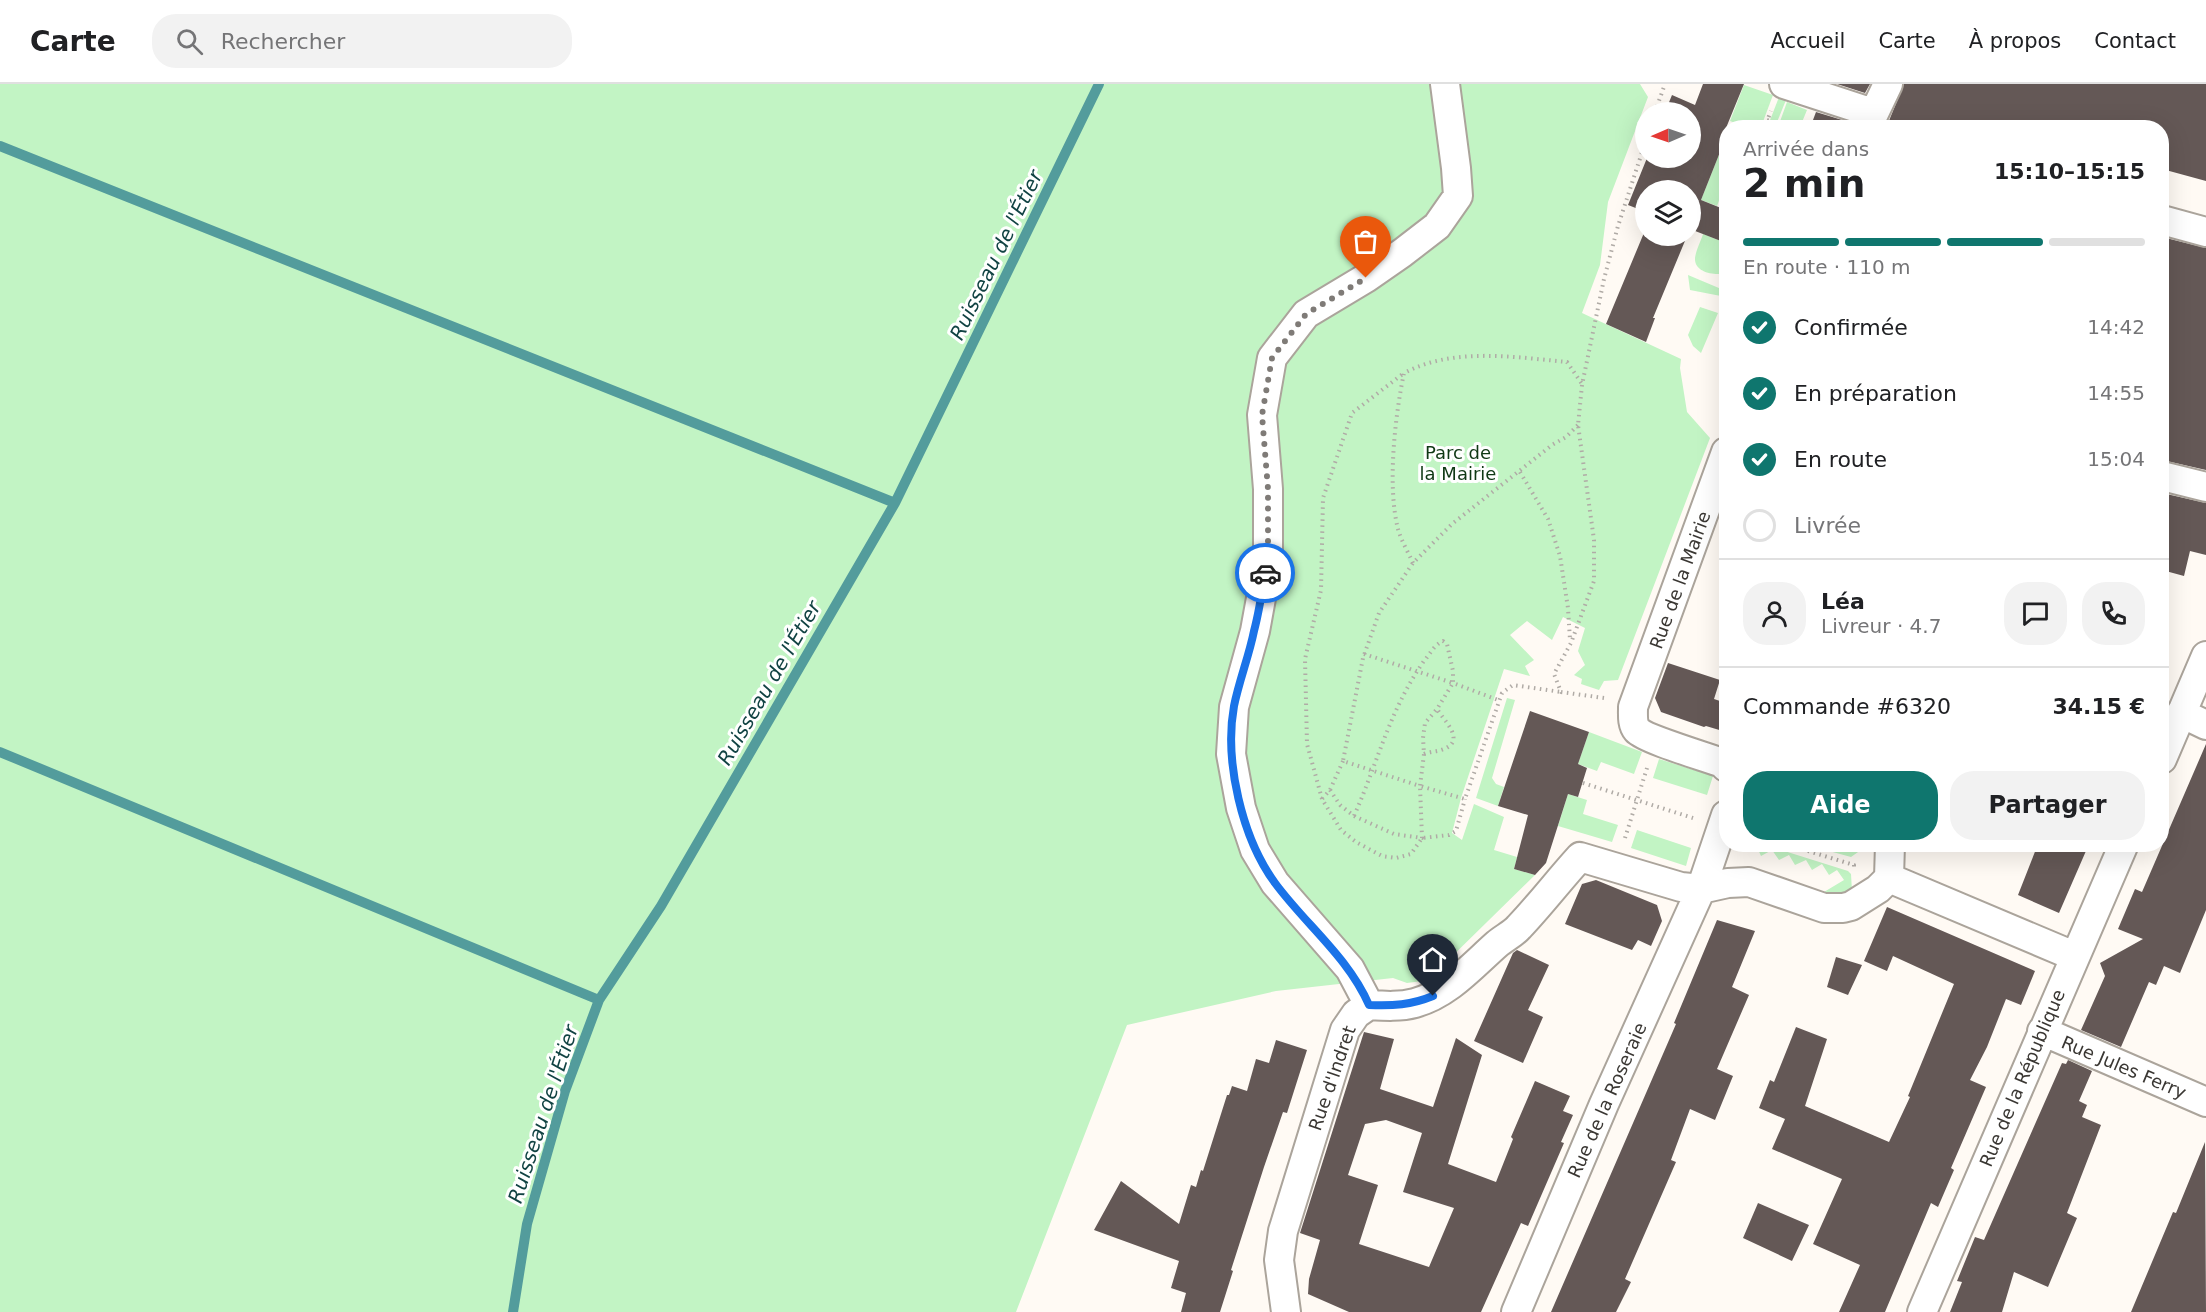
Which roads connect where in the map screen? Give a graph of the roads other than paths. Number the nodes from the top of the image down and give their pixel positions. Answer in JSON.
{"nodes":[{"id":1,"x":1445,"y":84,"type":"edge"},
{"id":2,"x":1784,"y":84,"type":"edge"},
{"id":3,"x":1888,"y":84,"type":"edge"},
{"id":4,"x":1870,"y":120,"type":"edge"},
{"id":5,"x":2169,"y":222,"type":"edge"},
{"id":6,"x":2206,"y":232,"type":"edge"},
{"id":7,"x":1719,"y":471,"type":"edge"},
{"id":8,"x":2169,"y":478,"type":"edge"},
{"id":9,"x":2206,"y":488,"type":"edge"},
{"id":10,"x":2206,"y":656,"type":"edge"},
{"id":11,"x":2194,"y":719,"type":"edge"},
{"id":12,"x":2169,"y":750,"type":"edge"},
{"id":13,"x":1719,"y":762,"type":"edge"},
{"id":14,"x":1719,"y":837,"type":"edge"},
{"id":15,"x":1890,"y":852,"type":"edge"},
{"id":16,"x":2120,"y":852,"type":"edge"},
{"id":17,"x":1889,"y":878,"type":"junction"},
{"id":18,"x":1701,"y":889,"type":"junction"},
{"id":19,"x":2074,"y":956,"type":"junction"},
{"id":20,"x":1369,"y":1005,"type":"junction"},
{"id":21,"x":2042,"y":1031,"type":"junction"},
{"id":22,"x":2206,"y":1102,"type":"edge"},
{"id":23,"x":1286,"y":1312,"type":"edge"},
{"id":24,"x":1516,"y":1312,"type":"edge"},
{"id":25,"x":1922,"y":1312,"type":"edge"}],
"edges":[{"from":1,"to":20,"type":"street","name":"Rue d'Indret"},
{"from":2,"to":4,"type":"street"},
{"from":3,"to":4,"type":"street"},
{"from":5,"to":6,"type":"street"},
{"from":7,"to":13,"type":"street","name":"Rue de la Mairie"},
{"from":8,"to":9,"type":"street"},
{"from":10,"to":11,"type":"street"},
{"from":11,"to":12,"type":"street"},
{"from":14,"to":18,"type":"street","name":"Rue de la Roseraie"},
{"from":15,"to":17,"type":"street"},
{"from":16,"to":19,"type":"street","name":"Rue de la République"},
{"from":17,"to":18,"type":"street"},
{"from":17,"to":19,"type":"street"},
{"from":18,"to":20,"type":"street"},
{"from":18,"to":24,"type":"street","name":"Rue de la Roseraie"},
{"from":19,"to":21,"type":"street","name":"Rue de la République"},
{"from":20,"to":23,"type":"street","name":"Rue d'Indret"},
{"from":21,"to":22,"type":"street","name":"Rue Jules Ferry"},
{"from":21,"to":25,"type":"street","name":"Rue de la République"}]}
